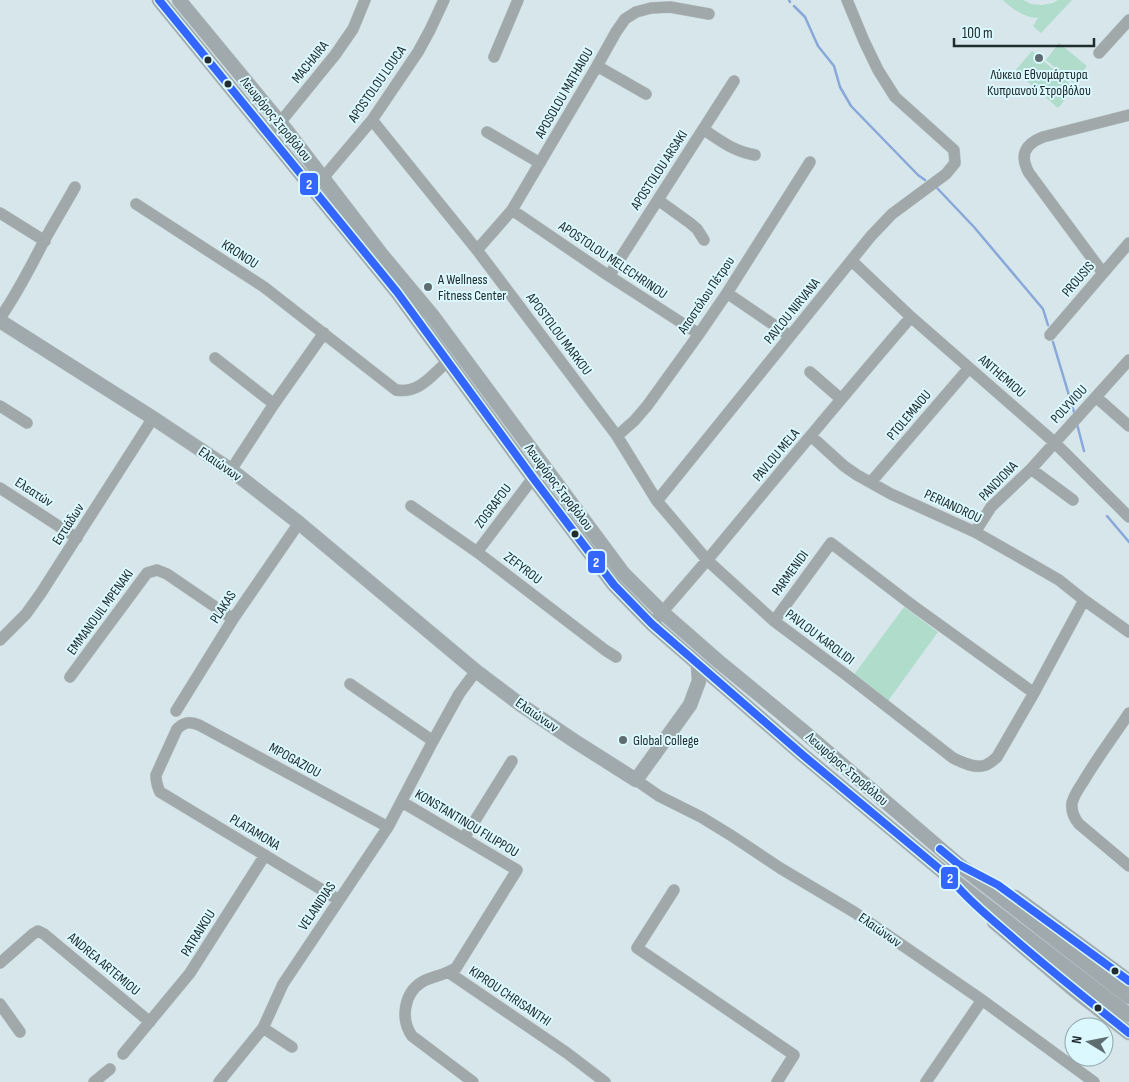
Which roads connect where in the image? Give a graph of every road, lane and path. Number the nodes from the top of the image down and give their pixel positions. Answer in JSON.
{"nodes":[{"id":1,"x":159,"y":0,"type":"edge"},
{"id":2,"x":179,"y":0,"type":"edge"},
{"id":3,"x":365,"y":0,"type":"edge"},
{"id":4,"x":444,"y":0,"type":"edge"},
{"id":5,"x":518,"y":0,"type":"edge"},
{"id":6,"x":847,"y":0,"type":"edge"},
{"id":7,"x":709,"y":14,"type":"dead end"},
{"id":8,"x":1129,"y":20,"type":"edge"},
{"id":9,"x":1099,"y":53,"type":"dead end"},
{"id":10,"x":494,"y":56,"type":"dead end"},
{"id":11,"x":597,"y":66,"type":"junction"},
{"id":12,"x":734,"y":81,"type":"dead end"},
{"id":13,"x":646,"y":94,"type":"dead end"},
{"id":14,"x":1129,"y":115,"type":"edge"},
{"id":15,"x":372,"y":120,"type":"junction"},
{"id":16,"x":280,"y":123,"type":"junction"},
{"id":17,"x":704,"y":129,"type":"junction"},
{"id":18,"x":487,"y":132,"type":"dead end"},
{"id":19,"x":269,"y":136,"type":"junction"},
{"id":20,"x":755,"y":155,"type":"dead end"},
{"id":21,"x":810,"y":162,"type":"dead end"},
{"id":22,"x":540,"y":163,"type":"junction"},
{"id":23,"x":324,"y":178,"type":"junction"},
{"id":24,"x":75,"y":187,"type":"dead end"},
{"id":25,"x":658,"y":200,"type":"junction"},
{"id":26,"x":136,"y":204,"type":"dead end"},
{"id":27,"x":512,"y":210,"type":"junction"},
{"id":28,"x":0,"y":213,"type":"edge"},
{"id":29,"x":45,"y":240,"type":"junction"},
{"id":30,"x":704,"y":240,"type":"dead end"},
{"id":31,"x":1129,"y":243,"type":"edge"},
{"id":32,"x":476,"y":250,"type":"junction"},
{"id":33,"x":852,"y":262,"type":"junction"},
{"id":34,"x":1103,"y":273,"type":"junction"},
{"id":35,"x":609,"y":276,"type":"junction"},
{"id":36,"x":727,"y":293,"type":"junction"},
{"id":37,"x":911,"y":317,"type":"junction"},
{"id":38,"x":0,"y":320,"type":"edge"},
{"id":39,"x":324,"y":333,"type":"junction"},
{"id":40,"x":699,"y":334,"type":"junction"},
{"id":41,"x":1050,"y":335,"type":"dead end"},
{"id":42,"x":790,"y":336,"type":"junction"},
{"id":43,"x":215,"y":358,"type":"dead end"},
{"id":44,"x":1129,"y":360,"type":"edge"},
{"id":45,"x":448,"y":362,"type":"junction"},
{"id":46,"x":969,"y":368,"type":"junction"},
{"id":47,"x":810,"y":372,"type":"dead end"},
{"id":48,"x":1096,"y":397,"type":"junction"},
{"id":49,"x":841,"y":399,"type":"junction"},
{"id":50,"x":274,"y":404,"type":"junction"},
{"id":51,"x":0,"y":406,"type":"edge"},
{"id":52,"x":153,"y":418,"type":"junction"},
{"id":53,"x":28,"y":423,"type":"dead end"},
{"id":54,"x":1129,"y":426,"type":"edge"},
{"id":55,"x":617,"y":436,"type":"junction"},
{"id":56,"x":811,"y":436,"type":"junction"},
{"id":57,"x":1054,"y":442,"type":"junction"},
{"id":58,"x":544,"y":466,"type":"junction"},
{"id":59,"x":1031,"y":469,"type":"junction"},
{"id":60,"x":231,"y":470,"type":"junction"},
{"id":61,"x":533,"y":478,"type":"junction"},
{"id":62,"x":871,"y":482,"type":"junction"},
{"id":63,"x":0,"y":488,"type":"edge"},
{"id":64,"x":1073,"y":500,"type":"dead end"},
{"id":65,"x":656,"y":501,"type":"junction"},
{"id":66,"x":411,"y":506,"type":"dead end"},
{"id":67,"x":1129,"y":517,"type":"edge"},
{"id":68,"x":299,"y":523,"type":"junction"},
{"id":69,"x":975,"y":532,"type":"junction"},
{"id":70,"x":77,"y":538,"type":"junction"},
{"id":71,"x":476,"y":552,"type":"junction"},
{"id":72,"x":707,"y":560,"type":"junction"},
{"id":73,"x":1084,"y":600,"type":"junction"},
{"id":74,"x":662,"y":612,"type":"junction"},
{"id":75,"x":233,"y":619,"type":"junction"},
{"id":76,"x":774,"y":621,"type":"junction"},
{"id":77,"x":652,"y":624,"type":"junction"},
{"id":78,"x":1129,"y":632,"type":"edge"},
{"id":79,"x":0,"y":640,"type":"edge"},
{"id":80,"x":616,"y":656,"type":"dead end"},
{"id":81,"x":698,"y":664,"type":"junction"},
{"id":82,"x":476,"y":671,"type":"junction"},
{"id":83,"x":70,"y":677,"type":"dead end"},
{"id":84,"x":350,"y":684,"type":"dead end"},
{"id":85,"x":726,"y":689,"type":"junction"},
{"id":86,"x":1034,"y":694,"type":"junction"},
{"id":87,"x":690,"y":704,"type":"junction"},
{"id":88,"x":176,"y":711,"type":"dead end"},
{"id":89,"x":1129,"y":713,"type":"edge"},
{"id":90,"x":188,"y":722,"type":"joint"},
{"id":91,"x":433,"y":741,"type":"junction"},
{"id":92,"x":512,"y":760,"type":"dead end"},
{"id":93,"x":636,"y":780,"type":"junction"},
{"id":94,"x":402,"y":802,"type":"junction"},
{"id":95,"x":388,"y":827,"type":"junction"},
{"id":96,"x":464,"y":838,"type":"junction"},
{"id":97,"x":265,"y":855,"type":"junction"},
{"id":98,"x":958,"y":864,"type":"junction"},
{"id":99,"x":1129,"y":866,"type":"edge"},
{"id":100,"x":517,"y":870,"type":"joint"},
{"id":101,"x":948,"y":876,"type":"junction"},
{"id":102,"x":674,"y":890,"type":"dead end"},
{"id":103,"x":339,"y":900,"type":"junction"},
{"id":104,"x":0,"y":963,"type":"edge"},
{"id":105,"x":448,"y":972,"type":"junction"},
{"id":106,"x":1129,"y":981,"type":"edge"},
{"id":107,"x":1129,"y":997,"type":"edge"},
{"id":108,"x":982,"y":1000,"type":"junction"},
{"id":109,"x":0,"y":1004,"type":"edge"},
{"id":110,"x":1129,"y":1015,"type":"edge"},
{"id":111,"x":150,"y":1022,"type":"junction"},
{"id":112,"x":262,"y":1028,"type":"junction"},
{"id":113,"x":20,"y":1032,"type":"dead end"},
{"id":114,"x":1129,"y":1033,"type":"edge"},
{"id":115,"x":292,"y":1047,"type":"dead end"},
{"id":116,"x":122,"y":1054,"type":"dead end"},
{"id":117,"x":110,"y":1069,"type":"dead end"},
{"id":118,"x":94,"y":1082,"type":"edge"},
{"id":119,"x":219,"y":1082,"type":"edge"},
{"id":120,"x":473,"y":1082,"type":"edge"},
{"id":121,"x":605,"y":1082,"type":"edge"},
{"id":122,"x":777,"y":1082,"type":"edge"},
{"id":123,"x":926,"y":1082,"type":"edge"},
{"id":124,"x":1094,"y":1082,"type":"edge"}],
"edges":[{"from":1,"to":19,"type":"main road","name":"Λεωφόρος Στροβόλου"},
{"from":2,"to":16,"type":"main road","name":"Λεωφόρος Στροβόλου"},
{"from":3,"to":16,"type":"street","name":"MACHAIRA"},
{"from":4,"to":15,"type":"street","name":"APOSTOLOU LOUCA"},
{"from":5,"to":10,"type":"street"},
{"from":6,"to":33,"type":"street","name":"PAVLOU NIRVANA"},
{"from":7,"to":11,"type":"street","name":"APOSOLOU MATHAIOU"},
{"from":8,"to":9,"type":"street"},
{"from":11,"to":13,"type":"street"},
{"from":11,"to":22,"type":"street","name":"APOSOLOU MATHAIOU"},
{"from":12,"to":17,"type":"street","name":"APOSTOLOU ARSAKI"},
{"from":14,"to":34,"type":"street"},
{"from":15,"to":23,"type":"street","name":"APOSTOLOU LOUCA"},
{"from":15,"to":32,"type":"street","name":"APOSTOLOU MARKOU"},
{"from":16,"to":19,"type":"street","name":"MACHAIRA"},
{"from":16,"to":23,"type":"main road","name":"Λεωφόρος Στροβόλου"},
{"from":17,"to":20,"type":"street"},
{"from":17,"to":25,"type":"street","name":"APOSTOLOU ARSAKI"},
{"from":18,"to":22,"type":"street"},
{"from":19,"to":45,"type":"main road","name":"Λεωφόρος Στροβόλου"},
{"from":21,"to":36,"type":"street","name":"Αποστόλου Πέτρου"},
{"from":22,"to":27,"type":"street","name":"APOSOLOU MATHAIOU"},
{"from":23,"to":58,"type":"main road","name":"Λεωφόρος Στροβόλου"},
{"from":24,"to":29,"type":"street"},
{"from":25,"to":30,"type":"street"},
{"from":25,"to":35,"type":"street","name":"APOSTOLOU ARSAKI"},
{"from":26,"to":39,"type":"street","name":"KRONOU"},
{"from":27,"to":32,"type":"street","name":"APOSOLOU MATHAIOU"},
{"from":27,"to":35,"type":"street","name":"APOSTOLOU MELECHRINOU"},
{"from":28,"to":29,"type":"street"},
{"from":29,"to":38,"type":"street"},
{"from":31,"to":34,"type":"street","name":"PROUSIS"},
{"from":32,"to":55,"type":"street","name":"APOSTOLOU MARKOU"},
{"from":33,"to":37,"type":"street","name":"ANTHEMIOU"},
{"from":33,"to":42,"type":"street","name":"PAVLOU NIRVANA"},
{"from":34,"to":41,"type":"street","name":"PROUSIS"},
{"from":35,"to":40,"type":"street","name":"APOSTOLOU MELECHRINOU"},
{"from":36,"to":40,"type":"street","name":"Αποστόλου Πέτρου"},
{"from":36,"to":42,"type":"street"},
{"from":37,"to":46,"type":"street","name":"ANTHEMIOU"},
{"from":37,"to":49,"type":"street","name":"PAVLOU MELA"},
{"from":38,"to":52,"type":"main road","name":"Ελαιώνων"},
{"from":39,"to":45,"type":"street","name":"KRONOU"},
{"from":39,"to":50,"type":"street"},
{"from":40,"to":55,"type":"street","name":"Αποστόλου Πέτρου"},
{"from":42,"to":65,"type":"street","name":"PAVLOU NIRVANA"},
{"from":43,"to":50,"type":"street"},
{"from":44,"to":48,"type":"street","name":"POLYVIOU"},
{"from":45,"to":61,"type":"main road","name":"Λεωφόρος Στροβόλου"},
{"from":46,"to":57,"type":"street","name":"ANTHEMIOU"},
{"from":46,"to":62,"type":"street","name":"PTOLEMAIOU"},
{"from":47,"to":49,"type":"street"},
{"from":48,"to":54,"type":"street"},
{"from":48,"to":57,"type":"street","name":"POLYVIOU"},
{"from":49,"to":56,"type":"street","name":"PAVLOU MELA"},
{"from":50,"to":60,"type":"street"},
{"from":51,"to":53,"type":"street"},
{"from":52,"to":60,"type":"main road","name":"Ελαιώνων"},
{"from":52,"to":70,"type":"street","name":"Εστιάδων"},
{"from":55,"to":65,"type":"street","name":"APOSTOLOU MARKOU"},
{"from":56,"to":62,"type":"street","name":"PERIANDROU"},
{"from":56,"to":72,"type":"street","name":"PAVLOU MELA"},
{"from":57,"to":59,"type":"street","name":"POLYVIOU"},
{"from":57,"to":67,"type":"street","name":"ANTHEMIOU"},
{"from":58,"to":61,"type":"street","name":"ZOGRAFOU"},
{"from":58,"to":74,"type":"main road","name":"Λεωφόρος Στροβόλου"},
{"from":59,"to":64,"type":"street","name":"PANDIONA"},
{"from":59,"to":69,"type":"street","name":"PANDIONA"},
{"from":60,"to":68,"type":"main road","name":"Ελαιώνων"},
{"from":61,"to":71,"type":"street","name":"ZOGRAFOU"},
{"from":61,"to":77,"type":"main road","name":"Λεωφόρος Στροβόλου"},
{"from":62,"to":69,"type":"street","name":"PERIANDROU"},
{"from":63,"to":70,"type":"street","name":"Ελεατών"},
{"from":65,"to":72,"type":"street","name":"PAVLOU KAROLIDI"},
{"from":66,"to":71,"type":"street","name":"ZEFYROU"},
{"from":68,"to":75,"type":"street","name":"PLAKAS"},
{"from":68,"to":82,"type":"main road","name":"Ελαιώνων"},
{"from":69,"to":73,"type":"street","name":"PERIANDROU"},
{"from":70,"to":79,"type":"street","name":"Εστιάδων"},
{"from":71,"to":80,"type":"street","name":"ZEFYROU"},
{"from":72,"to":74,"type":"street","name":"PAVLOU MELA"},
{"from":72,"to":76,"type":"street","name":"PAVLOU KAROLIDI"},
{"from":73,"to":78,"type":"street","name":"PERIANDROU"},
{"from":73,"to":86,"type":"street"},
{"from":74,"to":77,"type":"street","name":"PAVLOU MELA"},
{"from":74,"to":98,"type":"main road","name":"Λεωφόρος Στροβόλου"},
{"from":75,"to":83,"type":"street","name":"EMMANOUIL MPENAKI"},
{"from":75,"to":88,"type":"street","name":"PLAKAS"},
{"from":76,"to":86,"type":"street","name":"PAVLOU KAROLIDI"},
{"from":76,"to":86,"type":"street","name":"PARMENIDI"},
{"from":77,"to":81,"type":"main road","name":"Λεωφόρος Στροβόλου"},
{"from":81,"to":85,"type":"main road","name":"Λεωφόρος Στροβόλου"},
{"from":81,"to":87,"type":"main road"},
{"from":82,"to":91,"type":"street","name":"VELANIDIAS"},
{"from":82,"to":93,"type":"main road","name":"Ελαιώνων"},
{"from":84,"to":91,"type":"street"},
{"from":85,"to":87,"type":"main road"},
{"from":85,"to":101,"type":"main road","name":"Λεωφόρος Στροβόλου"},
{"from":87,"to":93,"type":"main road"},
{"from":89,"to":99,"type":"street"},
{"from":90,"to":95,"type":"street","name":"MPOGAZIOU"},
{"from":90,"to":97,"type":"street","name":"PLATAMONA"},
{"from":91,"to":94,"type":"street","name":"VELANIDIAS"},
{"from":92,"to":96,"type":"street"},
{"from":93,"to":108,"type":"street","name":"Ελαιώνων"},
{"from":94,"to":95,"type":"street","name":"VELANIDIAS"},
{"from":94,"to":96,"type":"street","name":"KONSTANTINOU FILIPPOU"},
{"from":95,"to":103,"type":"street","name":"VELANIDIAS"},
{"from":96,"to":100,"type":"street","name":"KONSTANTINOU FILIPPOU"},
{"from":97,"to":103,"type":"street","name":"PLATAMONA"},
{"from":97,"to":111,"type":"street","name":"PATRAIKOU"},
{"from":98,"to":106,"type":"main road"},
{"from":98,"to":107,"type":"main road","name":"Λεωφόρος Στροβόλου"},
{"from":100,"to":105,"type":"street","name":"KIPROU CHRISANTHI"},
{"from":101,"to":110,"type":"main road","name":"Λεωφόρος Στροβόλου"},
{"from":101,"to":114,"type":"main road"},
{"from":102,"to":122,"type":"street"},
{"from":103,"to":112,"type":"street","name":"VELANIDIAS"},
{"from":104,"to":111,"type":"street","name":"ANDREA ARTEMIOU"},
{"from":105,"to":120,"type":"street"},
{"from":105,"to":121,"type":"street","name":"KIPROU CHRISANTHI"},
{"from":108,"to":123,"type":"street"},
{"from":108,"to":124,"type":"street","name":"Ελαιώνων"},
{"from":109,"to":113,"type":"street"},
{"from":111,"to":116,"type":"street","name":"PATRAIKOU"},
{"from":112,"to":115,"type":"street"},
{"from":112,"to":119,"type":"street","name":"VELANIDIAS"},
{"from":117,"to":118,"type":"street"}]}
